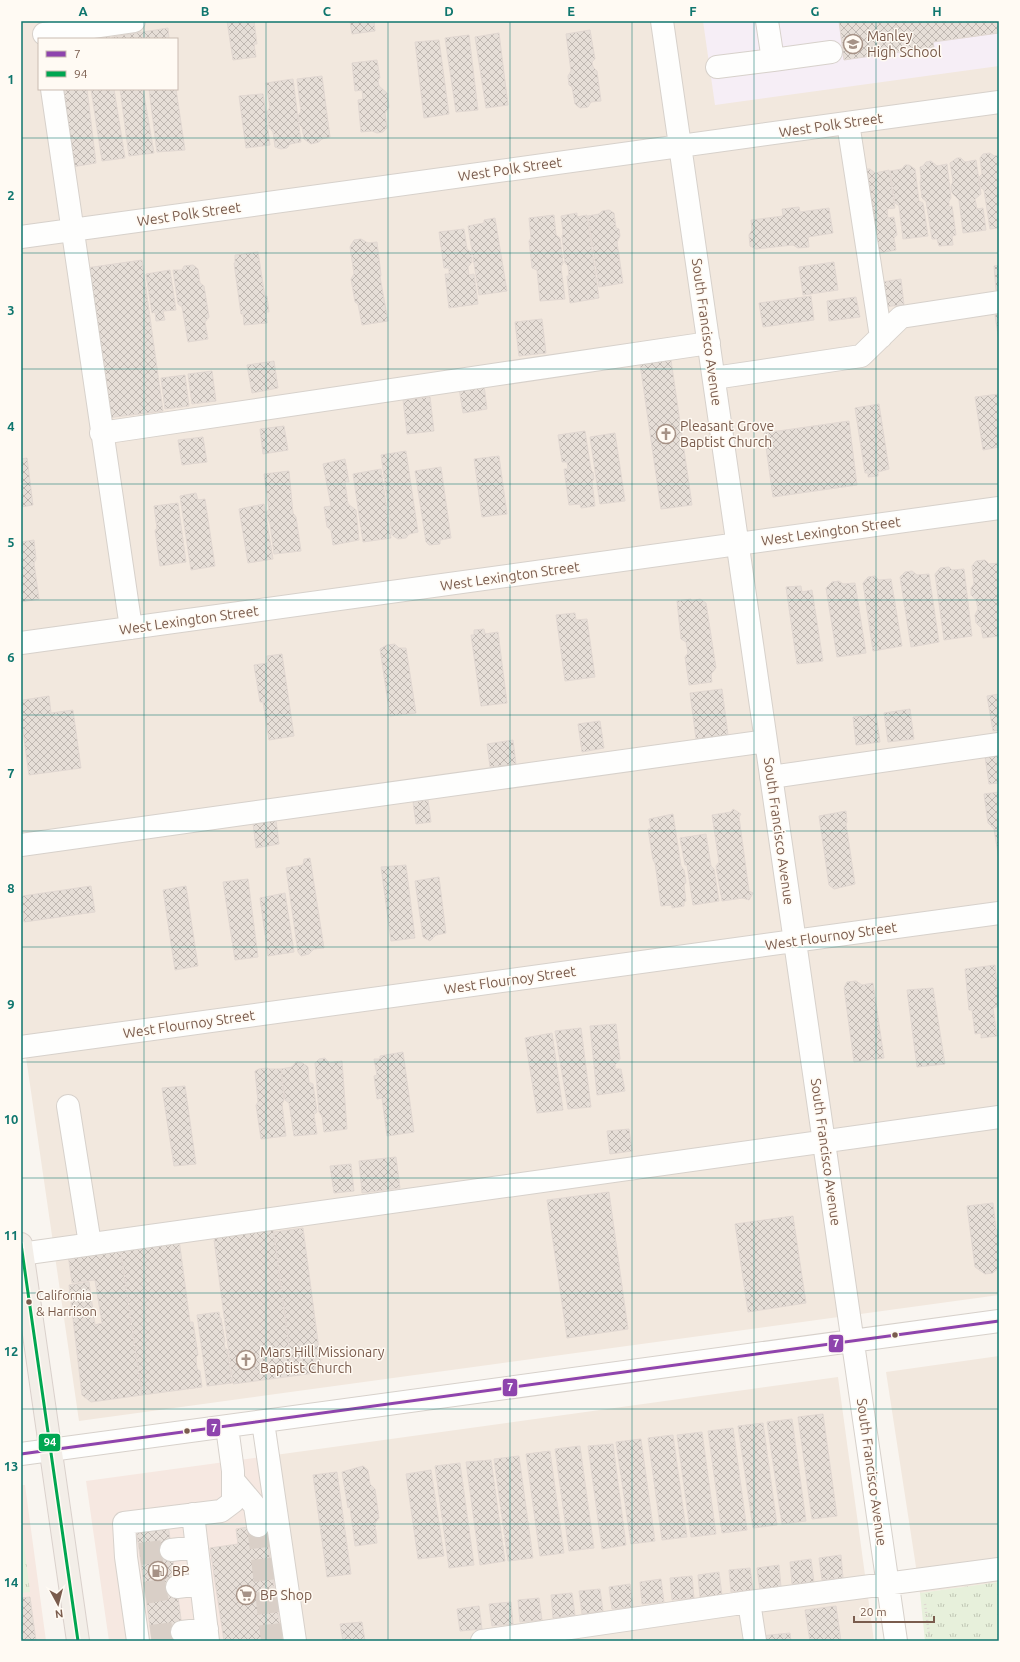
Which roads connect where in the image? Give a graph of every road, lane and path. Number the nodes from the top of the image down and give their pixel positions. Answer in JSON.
{"nodes":[{"id":1,"x":134,"y":21,"type":"edge"},
{"id":2,"x":665,"y":21,"type":"edge"},
{"id":3,"x":767,"y":21,"type":"edge"},
{"id":4,"x":44,"y":31,"type":"edge"},
{"id":5,"x":831,"y":52,"type":"dead end"},
{"id":6,"x":773,"y":60,"type":"junction"},
{"id":7,"x":717,"y":67,"type":"dead end"},
{"id":8,"x":52,"y":90,"type":"edge"},
{"id":9,"x":999,"y":102,"type":"edge"},
{"id":10,"x":848,"y":122,"type":"junction"},
{"id":11,"x":680,"y":145,"type":"junction"},
{"id":12,"x":71,"y":230,"type":"junction"},
{"id":13,"x":21,"y":237,"type":"edge"},
{"id":14,"x":999,"y":302,"type":"edge"},
{"id":15,"x":881,"y":337,"type":"junction"},
{"id":16,"x":709,"y":343,"type":"junction"},
{"id":17,"x":714,"y":378,"type":"junction"},
{"id":18,"x":101,"y":433,"type":"junction"},
{"id":19,"x":999,"y":508,"type":"edge"},
{"id":20,"x":738,"y":544,"type":"junction"},
{"id":21,"x":131,"y":628,"type":"junction"},
{"id":22,"x":21,"y":643,"type":"edge"},
{"id":23,"x":766,"y":741,"type":"junction"},
{"id":24,"x":999,"y":744,"type":"edge"},
{"id":25,"x":771,"y":777,"type":"junction"},
{"id":26,"x":21,"y":845,"type":"edge"},
{"id":27,"x":999,"y":913,"type":"edge"},
{"id":28,"x":795,"y":941,"type":"junction"},
{"id":29,"x":21,"y":1047,"type":"edge"},
{"id":30,"x":68,"y":1106,"type":"dead end"},
{"id":31,"x":999,"y":1117,"type":"edge"},
{"id":32,"x":824,"y":1142,"type":"junction"},
{"id":33,"x":90,"y":1244,"type":"junction"},
{"id":34,"x":21,"y":1250,"type":"edge"},
{"id":35,"x":999,"y":1321,"type":"edge"},
{"id":36,"x":853,"y":1341,"type":"junction"},
{"id":37,"x":263,"y":1422,"type":"junction"},
{"id":38,"x":227,"y":1427,"type":"junction"},
{"id":39,"x":50,"y":1450,"type":"junction"},
{"id":40,"x":21,"y":1454,"type":"edge"},
{"id":41,"x":233,"y":1480,"type":"junction"},
{"id":42,"x":193,"y":1514,"type":"junction"},
{"id":43,"x":258,"y":1526,"type":"tunnel mouth"},
{"id":44,"x":197,"y":1547,"type":"junction"},
{"id":45,"x":171,"y":1550,"type":"tunnel mouth"},
{"id":46,"x":999,"y":1569,"type":"edge"},
{"id":47,"x":922,"y":1580,"type":"junction"},
{"id":48,"x":201,"y":1584,"type":"junction"},
{"id":49,"x":888,"y":1584,"type":"junction"},
{"id":50,"x":176,"y":1587,"type":"tunnel mouth"},
{"id":51,"x":749,"y":1602,"type":"junction"},
{"id":52,"x":182,"y":1632,"type":"tunnel mouth"},
{"id":53,"x":207,"y":1635,"type":"edge"},
{"id":54,"x":142,"y":1638,"type":"edge"},
{"id":55,"x":78,"y":1641,"type":"edge"},
{"id":56,"x":295,"y":1641,"type":"edge"},
{"id":57,"x":482,"y":1641,"type":"edge"},
{"id":58,"x":755,"y":1641,"type":"edge"},
{"id":59,"x":896,"y":1641,"type":"edge"},
{"id":60,"x":930,"y":1641,"type":"edge"}],
"edges":[{"from":1,"to":4,"type":"street"},
{"from":2,"to":11,"type":"street","name":"South Francisco Avenue"},
{"from":3,"to":6,"type":"street"},
{"from":5,"to":6,"type":"street"},
{"from":6,"to":7,"type":"street"},
{"from":8,"to":12,"type":"street"},
{"from":9,"to":10,"type":"street","name":"West Polk Street"},
{"from":10,"to":11,"type":"street","name":"West Polk Street"},
{"from":10,"to":15,"type":"street"},
{"from":11,"to":12,"type":"street","name":"West Polk Street"},
{"from":11,"to":16,"type":"street","name":"South Francisco Avenue"},
{"from":12,"to":13,"type":"street","name":"West Polk Street"},
{"from":12,"to":18,"type":"street"},
{"from":14,"to":15,"type":"street"},
{"from":15,"to":17,"type":"street"},
{"from":16,"to":17,"type":"street","name":"South Francisco Avenue"},
{"from":16,"to":18,"type":"street"},
{"from":17,"to":20,"type":"street","name":"South Francisco Avenue"},
{"from":18,"to":21,"type":"street"},
{"from":19,"to":20,"type":"street","name":"West Lexington Street"},
{"from":20,"to":21,"type":"street","name":"West Lexington Street"},
{"from":20,"to":23,"type":"street","name":"South Francisco Avenue"},
{"from":21,"to":22,"type":"street","name":"West Lexington Street"},
{"from":23,"to":25,"type":"street","name":"South Francisco Avenue"},
{"from":23,"to":26,"type":"street"},
{"from":24,"to":25,"type":"street"},
{"from":25,"to":28,"type":"street","name":"South Francisco Avenue"},
{"from":27,"to":28,"type":"street","name":"West Flournoy Street"},
{"from":28,"to":29,"type":"street","name":"West Flournoy Street"},
{"from":28,"to":32,"type":"street","name":"South Francisco Avenue"},
{"from":30,"to":33,"type":"street"},
{"from":31,"to":32,"type":"street"},
{"from":32,"to":33,"type":"street"},
{"from":32,"to":36,"type":"street","name":"South Francisco Avenue"},
{"from":33,"to":34,"type":"street"},
{"from":34,"to":39,"type":"main road"},
{"from":35,"to":36,"type":"street"},
{"from":36,"to":37,"type":"street"},
{"from":36,"to":49,"type":"street","name":"South Francisco Avenue"},
{"from":37,"to":38,"type":"street"},
{"from":37,"to":56,"type":"street"},
{"from":38,"to":39,"type":"street"},
{"from":38,"to":41,"type":"street"},
{"from":39,"to":40,"type":"street"},
{"from":39,"to":55,"type":"main road"},
{"from":41,"to":42,"type":"street"},
{"from":41,"to":43,"type":"street"},
{"from":42,"to":44,"type":"street"},
{"from":42,"to":54,"type":"street"},
{"from":44,"to":45,"type":"street"},
{"from":44,"to":48,"type":"street"},
{"from":46,"to":47,"type":"street"},
{"from":47,"to":49,"type":"street"},
{"from":47,"to":60,"type":"path"},
{"from":48,"to":50,"type":"street"},
{"from":48,"to":53,"type":"street"},
{"from":49,"to":51,"type":"street"},
{"from":49,"to":59,"type":"street","name":"South Francisco Avenue"},
{"from":51,"to":57,"type":"street"},
{"from":51,"to":58,"type":"street"},
{"from":52,"to":53,"type":"street"}]}
